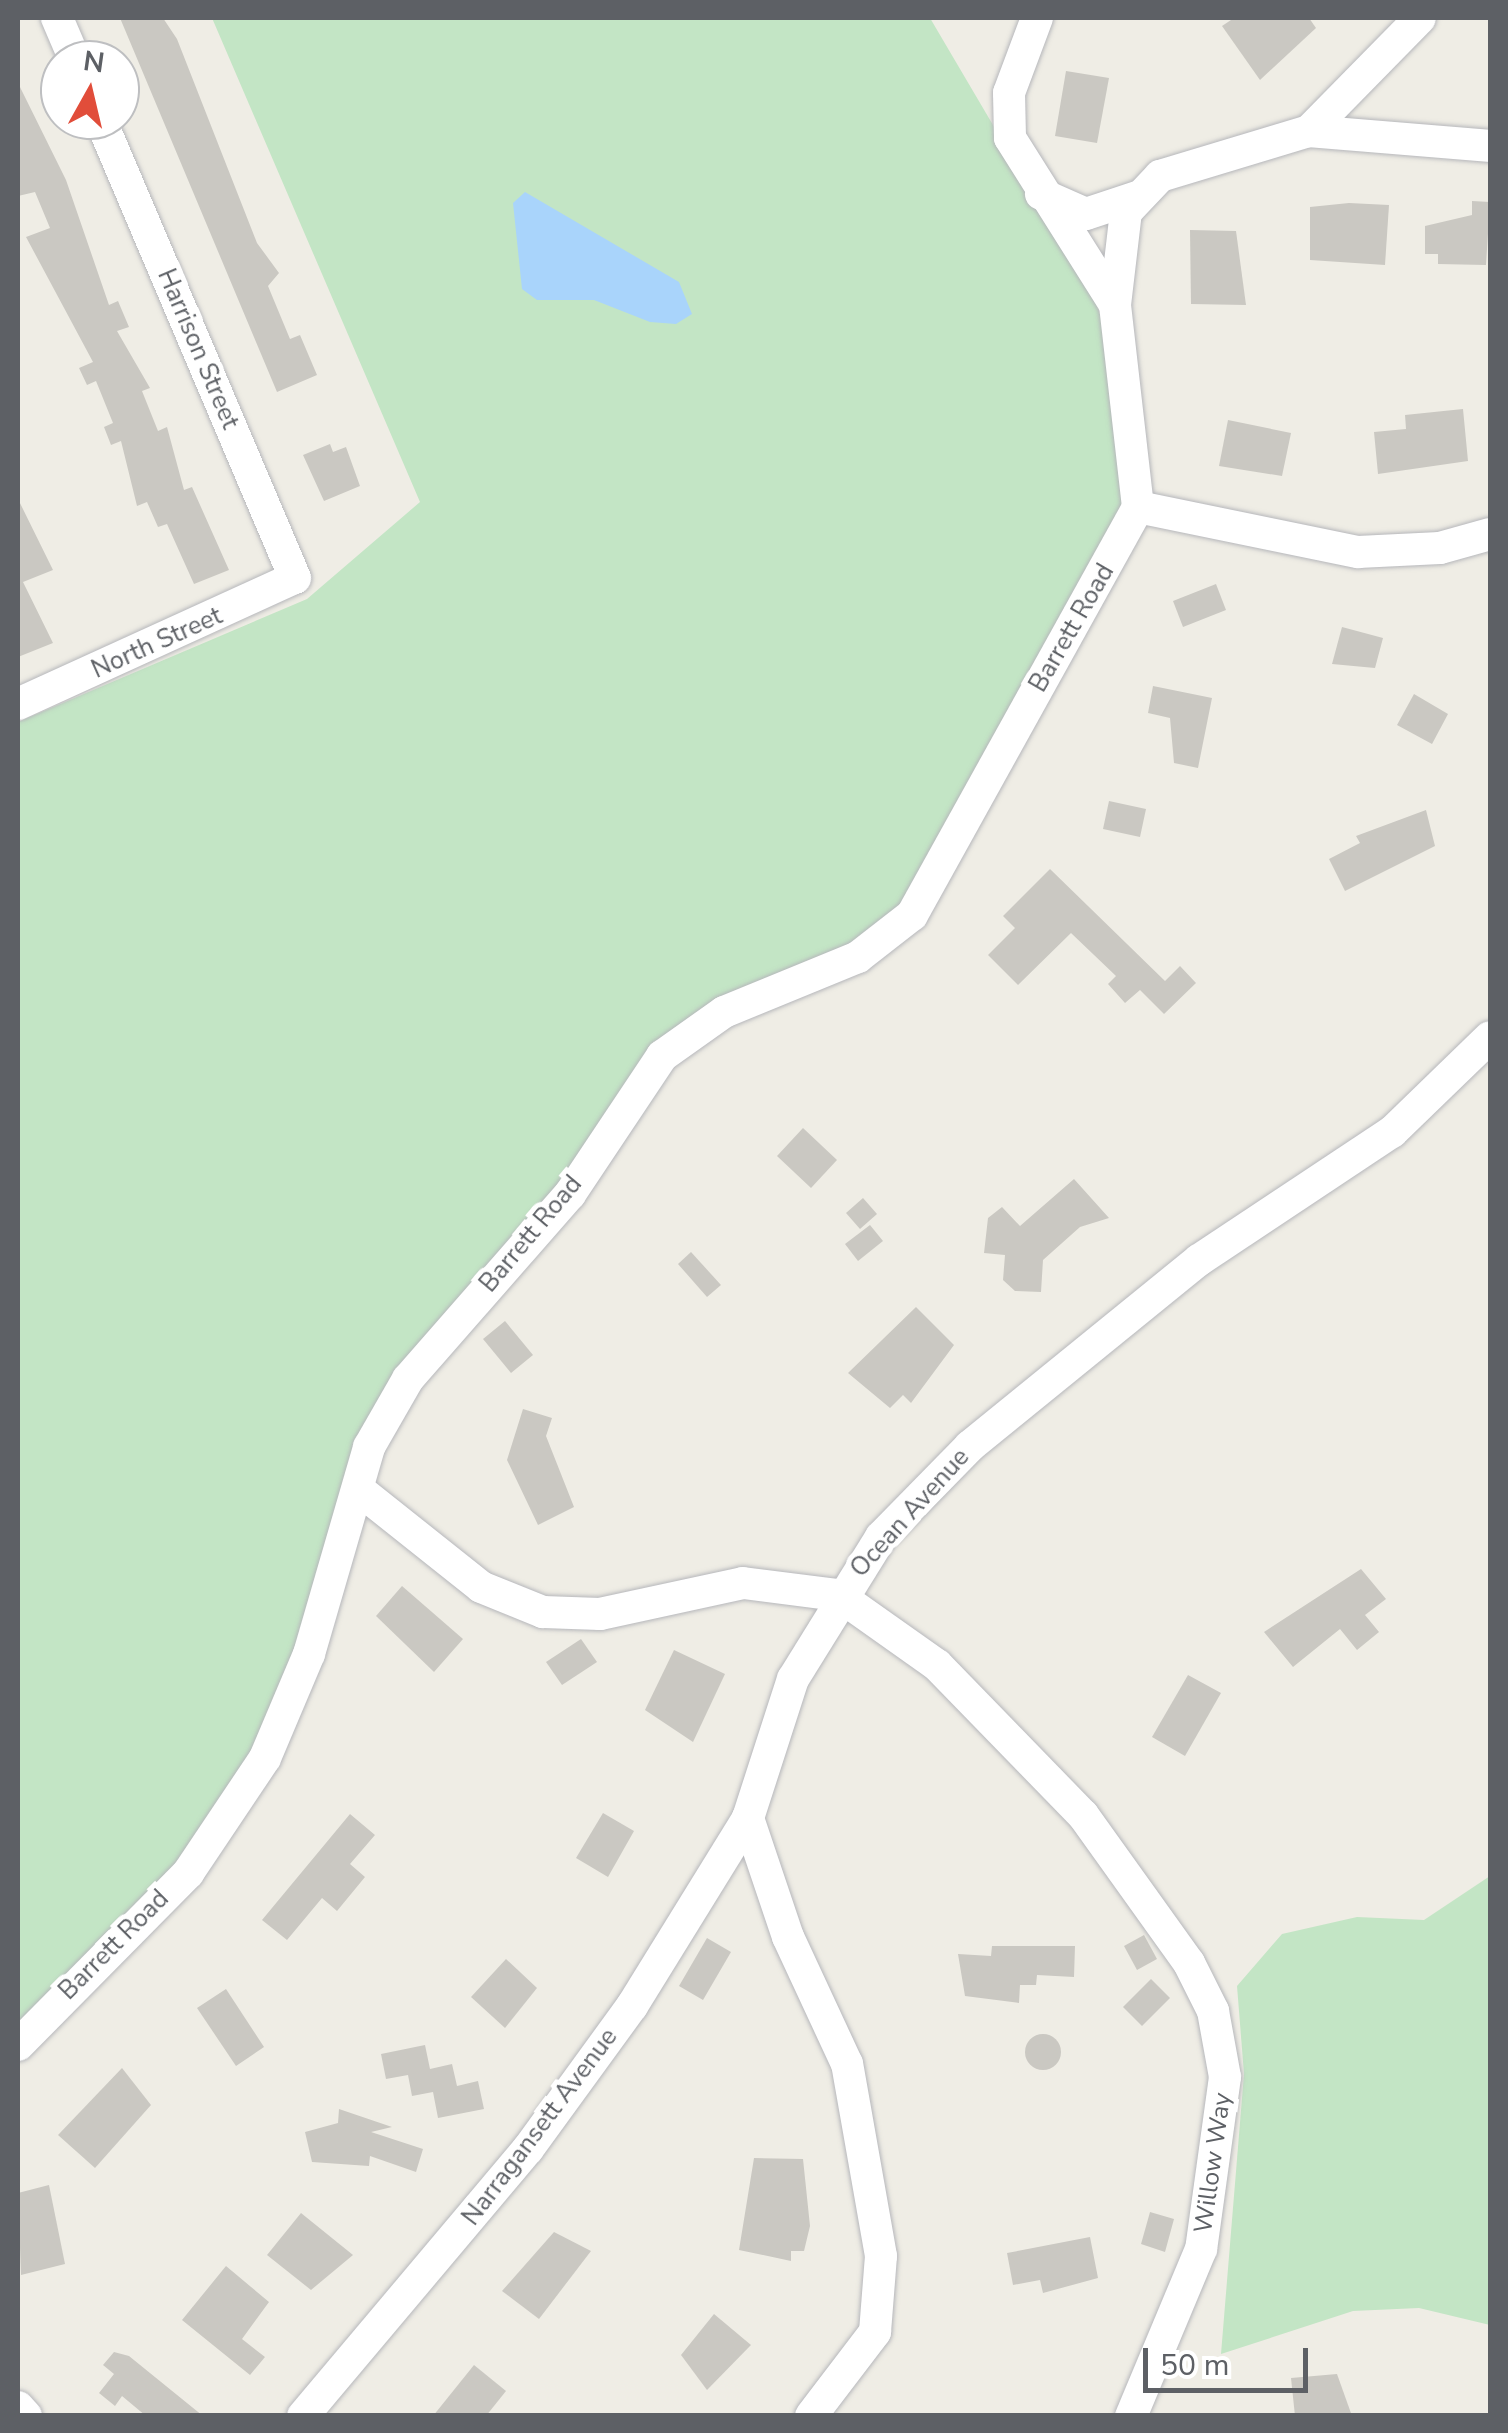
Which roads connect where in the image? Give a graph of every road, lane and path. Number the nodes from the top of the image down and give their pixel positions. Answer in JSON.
{"nodes":[{"id":1,"x":1037,"y":18,"type":"edge"},
{"id":2,"x":1420,"y":18,"type":"edge"},
{"id":3,"x":1309,"y":131,"type":"junction"},
{"id":4,"x":109,"y":140,"type":"edge"},
{"id":5,"x":1490,"y":146,"type":"edge"},
{"id":6,"x":1035,"y":189,"type":"junction"},
{"id":7,"x":1137,"y":197,"type":"junction"},
{"id":8,"x":1115,"y":305,"type":"junction"},
{"id":9,"x":1138,"y":507,"type":"junction"},
{"id":10,"x":1490,"y":534,"type":"edge"},
{"id":11,"x":295,"y":578,"type":"joint"},
{"id":12,"x":18,"y":704,"type":"edge"},
{"id":13,"x":1490,"y":1037,"type":"edge"},
{"id":14,"x":358,"y":1489,"type":"junction"},
{"id":15,"x":838,"y":1594,"type":"junction"},
{"id":16,"x":748,"y":1818,"type":"junction"},
{"id":17,"x":18,"y":2044,"type":"edge"},
{"id":18,"x":18,"y":2408,"type":"edge"},
{"id":19,"x":26,"y":2416,"type":"edge"},
{"id":20,"x":304,"y":2416,"type":"edge"},
{"id":21,"x":810,"y":2416,"type":"edge"},
{"id":22,"x":1131,"y":2416,"type":"edge"}],
"edges":[{"from":1,"to":6,"type":"street"},
{"from":2,"to":3,"type":"street"},
{"from":3,"to":5,"type":"street"},
{"from":3,"to":7,"type":"street"},
{"from":4,"to":11,"type":"street","name":"Harrison Street"},
{"from":6,"to":7,"type":"street"},
{"from":6,"to":8,"type":"street"},
{"from":7,"to":8,"type":"street"},
{"from":8,"to":9,"type":"street"},
{"from":9,"to":10,"type":"street"},
{"from":9,"to":14,"type":"street","name":"Barrett Road"},
{"from":11,"to":12,"type":"street","name":"North Street"},
{"from":13,"to":15,"type":"street","name":"Ocean Avenue"},
{"from":14,"to":15,"type":"street"},
{"from":14,"to":17,"type":"street","name":"Barrett Road"},
{"from":15,"to":16,"type":"street","name":"Ocean Avenue"},
{"from":15,"to":22,"type":"street","name":"Willow Way"},
{"from":16,"to":20,"type":"street","name":"Narragansett Avenue"},
{"from":16,"to":21,"type":"street"},
{"from":18,"to":19,"type":"street"}]}
